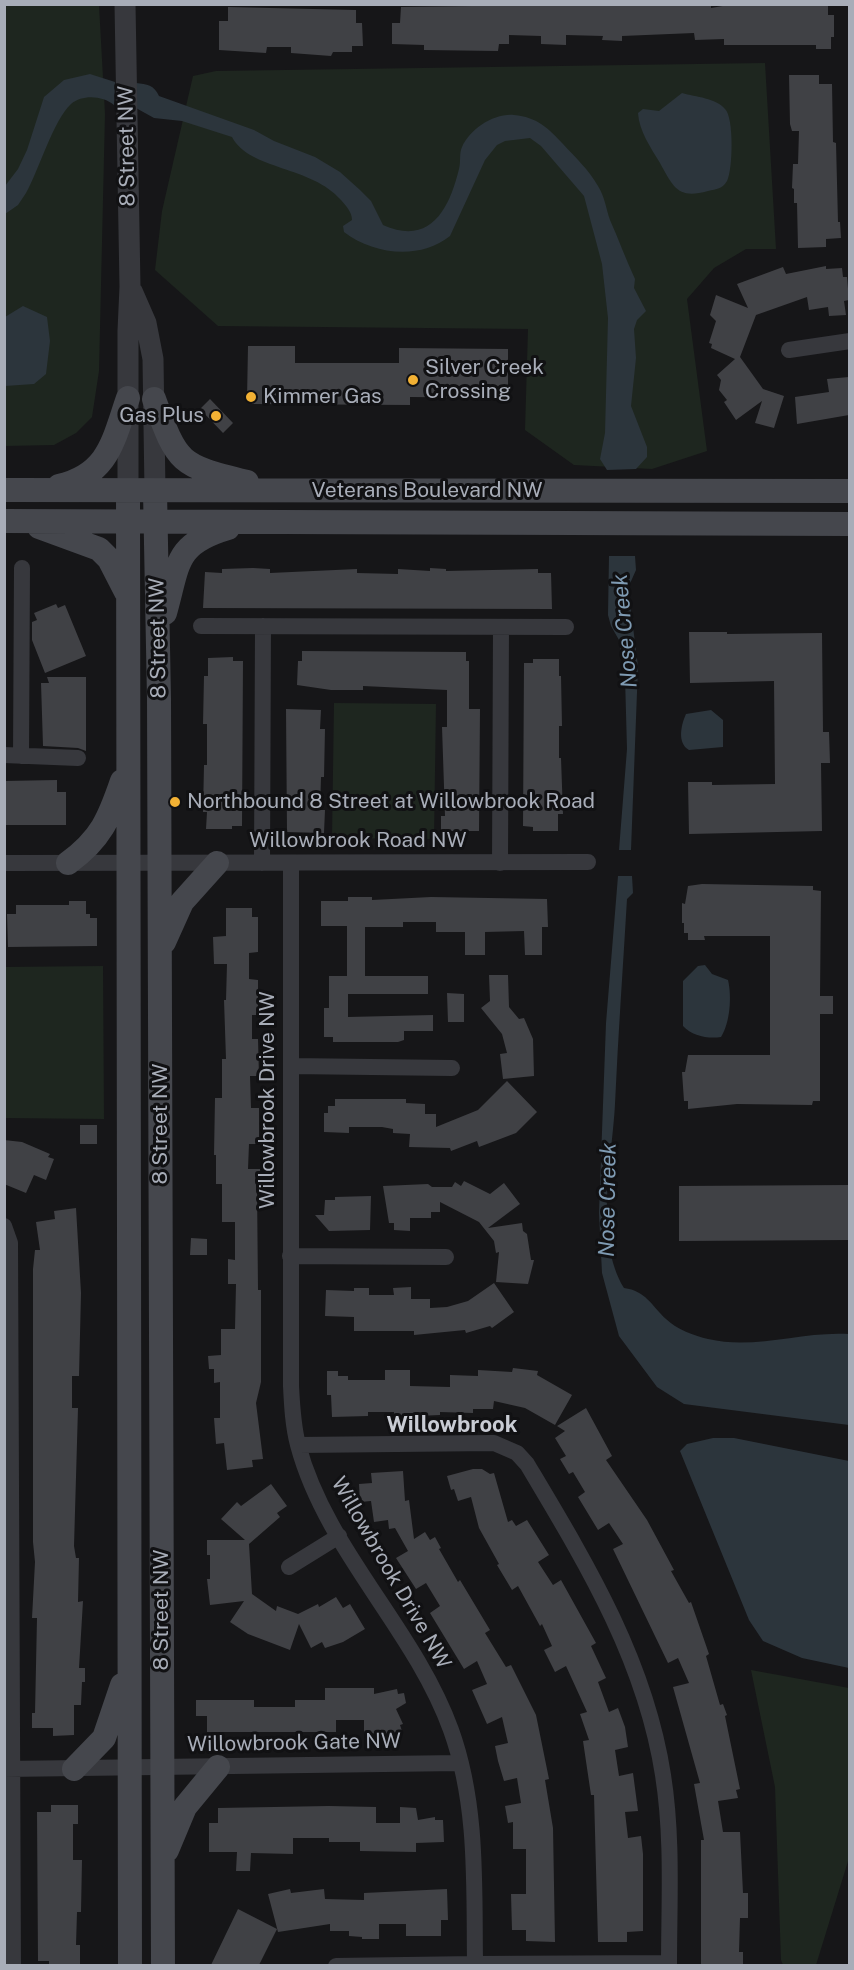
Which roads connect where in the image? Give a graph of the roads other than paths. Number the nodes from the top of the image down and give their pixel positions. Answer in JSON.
{"nodes":[{"id":1,"x":124,"y":4,"type":"edge"},
{"id":2,"x":130,"y":287,"type":"junction"},
{"id":3,"x":849,"y":341,"type":"edge"},
{"id":4,"x":789,"y":350,"type":"dead end"},
{"id":5,"x":128,"y":398,"type":"junction"},
{"id":6,"x":154,"y":399,"type":"junction"},
{"id":7,"x":4,"y":490,"type":"edge"},
{"id":8,"x":41,"y":490,"type":"junction"},
{"id":9,"x":128,"y":490,"type":"junction"},
{"id":10,"x":155,"y":491,"type":"junction"},
{"id":11,"x":849,"y":491,"type":"edge"},
{"id":12,"x":284,"y":492,"type":"junction"},
{"id":13,"x":14,"y":521,"type":"edge"},
{"id":14,"x":128,"y":522,"type":"junction"},
{"id":15,"x":156,"y":522,"type":"junction"},
{"id":16,"x":249,"y":522,"type":"junction"},
{"id":17,"x":849,"y":524,"type":"edge"},
{"id":18,"x":22,"y":568,"type":"dead end"},
{"id":19,"x":128,"y":596,"type":"junction"},
{"id":20,"x":201,"y":626,"type":"dead end"},
{"id":21,"x":263,"y":626,"type":"junction"},
{"id":22,"x":501,"y":627,"type":"junction"},
{"id":23,"x":566,"y":627,"type":"dead end"},
{"id":24,"x":158,"y":638,"type":"junction"},
{"id":25,"x":13,"y":755,"type":"edge"},
{"id":26,"x":78,"y":758,"type":"dead end"},
{"id":27,"x":128,"y":762,"type":"junction"},
{"id":28,"x":588,"y":862,"type":"dead end"},
{"id":29,"x":4,"y":863,"type":"edge"},
{"id":30,"x":68,"y":863,"type":"junction"},
{"id":31,"x":129,"y":863,"type":"junction"},
{"id":32,"x":159,"y":863,"type":"junction"},
{"id":33,"x":217,"y":863,"type":"junction"},
{"id":34,"x":262,"y":863,"type":"junction"},
{"id":35,"x":291,"y":863,"type":"junction"},
{"id":36,"x":500,"y":863,"type":"junction"},
{"id":37,"x":160,"y":953,"type":"junction"},
{"id":38,"x":291,"y":1066,"type":"junction"},
{"id":39,"x":453,"y":1068,"type":"dead end"},
{"id":40,"x":4,"y":1226,"type":"edge"},
{"id":41,"x":290,"y":1256,"type":"junction"},
{"id":42,"x":446,"y":1257,"type":"dead end"},
{"id":43,"x":7,"y":1407,"type":"edge"},
{"id":44,"x":298,"y":1446,"type":"junction"},
{"id":45,"x":339,"y":1536,"type":"junction"},
{"id":46,"x":289,"y":1567,"type":"dead end"},
{"id":47,"x":130,"y":1656,"type":"junction"},
{"id":48,"x":460,"y":1763,"type":"junction"},
{"id":49,"x":163,"y":1767,"type":"junction"},
{"id":50,"x":218,"y":1767,"type":"junction"},
{"id":51,"x":74,"y":1768,"type":"junction"},
{"id":52,"x":130,"y":1768,"type":"junction"},
{"id":53,"x":9,"y":1769,"type":"edge"},
{"id":54,"x":162,"y":1861,"type":"junction"},
{"id":55,"x":475,"y":1964,"type":"edge"},
{"id":56,"x":669,"y":1964,"type":"edge"},
{"id":57,"x":13,"y":1965,"type":"edge"},
{"id":58,"x":130,"y":1965,"type":"edge"},
{"id":59,"x":163,"y":1965,"type":"edge"},
{"id":60,"x":336,"y":1965,"type":"edge"}],
"edges":[{"from":1,"to":2,"type":"street","name":"8 Street NW"},
{"from":2,"to":5,"type":"street","name":"8 Street NW"},
{"from":2,"to":6,"type":"street","name":"8 Street NW"},
{"from":3,"to":4,"type":"street"},
{"from":5,"to":8,"type":"main road"},
{"from":5,"to":9,"type":"street","name":"8 Street NW"},
{"from":6,"to":10,"type":"street","name":"8 Street NW"},
{"from":6,"to":12,"type":"main road"},
{"from":7,"to":8,"type":"main road","name":"Veterans Boulevard NW"},
{"from":8,"to":9,"type":"main road","name":"Veterans Boulevard NW"},
{"from":9,"to":10,"type":"main road","name":"Veterans Boulevard NW"},
{"from":9,"to":14,"type":"main road","name":"8 Street NW"},
{"from":10,"to":12,"type":"main road","name":"Veterans Boulevard NW"},
{"from":10,"to":15,"type":"main road","name":"8 Street NW"},
{"from":11,"to":12,"type":"main road","name":"Veterans Boulevard NW"},
{"from":13,"to":14,"type":"main road","name":"Veterans Boulevard NW"},
{"from":13,"to":19,"type":"main road"},
{"from":14,"to":15,"type":"main road","name":"Veterans Boulevard NW"},
{"from":14,"to":19,"type":"main road","name":"8 Street NW"},
{"from":15,"to":16,"type":"main road","name":"Veterans Boulevard NW"},
{"from":15,"to":24,"type":"main road","name":"8 Street NW"},
{"from":16,"to":17,"type":"main road","name":"Veterans Boulevard NW"},
{"from":16,"to":24,"type":"main road"},
{"from":18,"to":25,"type":"street"},
{"from":19,"to":27,"type":"main road","name":"8 Street NW"},
{"from":20,"to":21,"type":"street"},
{"from":21,"to":22,"type":"street"},
{"from":21,"to":34,"type":"street"},
{"from":22,"to":23,"type":"street"},
{"from":22,"to":36,"type":"street"},
{"from":24,"to":32,"type":"main road","name":"8 Street NW"},
{"from":25,"to":26,"type":"street"},
{"from":27,"to":30,"type":"main road"},
{"from":27,"to":31,"type":"main road","name":"8 Street NW"},
{"from":28,"to":36,"type":"street","name":"Willowbrook Road NW"},
{"from":29,"to":30,"type":"street","name":"Willowbrook Road NW"},
{"from":30,"to":31,"type":"street","name":"Willowbrook Road NW"},
{"from":31,"to":32,"type":"street","name":"Willowbrook Road NW"},
{"from":31,"to":47,"type":"main road","name":"8 Street NW"},
{"from":32,"to":33,"type":"street","name":"Willowbrook Road NW"},
{"from":32,"to":37,"type":"main road","name":"8 Street NW"},
{"from":33,"to":34,"type":"street","name":"Willowbrook Road NW"},
{"from":33,"to":37,"type":"main road"},
{"from":34,"to":35,"type":"street","name":"Willowbrook Road NW"},
{"from":35,"to":36,"type":"street","name":"Willowbrook Road NW"},
{"from":35,"to":38,"type":"street","name":"Willowbrook Drive NW"},
{"from":37,"to":49,"type":"main road","name":"8 Street NW"},
{"from":38,"to":39,"type":"street"},
{"from":38,"to":41,"type":"street","name":"Willowbrook Drive NW"},
{"from":40,"to":43,"type":"street"},
{"from":41,"to":42,"type":"street"},
{"from":41,"to":44,"type":"street","name":"Willowbrook Drive NW"},
{"from":43,"to":53,"type":"street"},
{"from":44,"to":45,"type":"street","name":"Willowbrook Drive NW"},
{"from":44,"to":56,"type":"street"},
{"from":45,"to":46,"type":"street"},
{"from":45,"to":48,"type":"street","name":"Willowbrook Drive NW"},
{"from":47,"to":51,"type":"main road"},
{"from":47,"to":52,"type":"main road","name":"8 Street NW"},
{"from":48,"to":50,"type":"street","name":"Willowbrook Gate NW"},
{"from":48,"to":55,"type":"street","name":"Willowbrook Drive NW"},
{"from":49,"to":50,"type":"street","name":"Willowbrook Gate NW"},
{"from":49,"to":52,"type":"street","name":"Willowbrook Gate NW"},
{"from":49,"to":54,"type":"main road","name":"8 Street NW"},
{"from":50,"to":54,"type":"main road"},
{"from":51,"to":52,"type":"street","name":"Willowbrook Gate NW"},
{"from":51,"to":53,"type":"street","name":"Willowbrook Gate NW"},
{"from":52,"to":58,"type":"main road","name":"8 Street NW"},
{"from":53,"to":57,"type":"street"},
{"from":54,"to":59,"type":"main road","name":"8 Street NW"},
{"from":55,"to":56,"type":"street"},
{"from":55,"to":60,"type":"street"}]}
